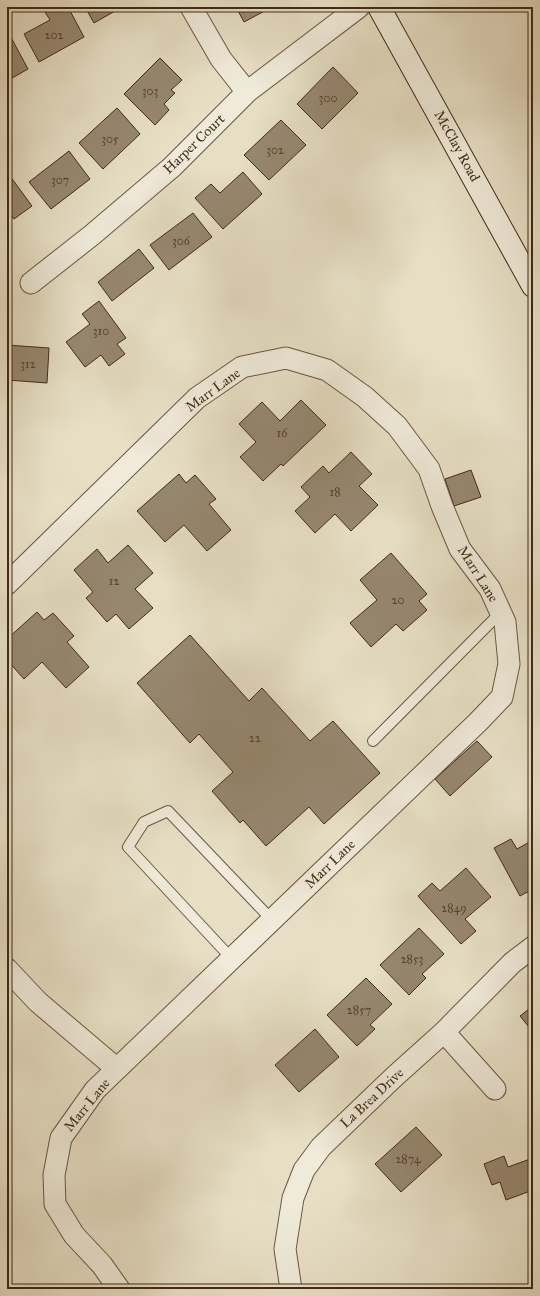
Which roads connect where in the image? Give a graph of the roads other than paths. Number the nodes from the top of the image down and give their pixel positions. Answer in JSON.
{"nodes":[{"id":1,"x":191,"y":7,"type":"edge"},
{"id":2,"x":359,"y":7,"type":"edge"},
{"id":3,"x":379,"y":7,"type":"edge"},
{"id":4,"x":247,"y":92,"type":"junction"},
{"id":5,"x":31,"y":283,"type":"dead end"},
{"id":6,"x":533,"y":286,"type":"edge"},
{"id":7,"x":7,"y":584,"type":"edge"},
{"id":8,"x":501,"y":612,"type":"junction"},
{"id":9,"x":373,"y":741,"type":"dead end"},
{"id":10,"x":272,"y":920,"type":"junction"},
{"id":11,"x":533,"y":947,"type":"edge"},
{"id":12,"x":232,"y":959,"type":"junction"},
{"id":13,"x":7,"y":969,"type":"edge"},
{"id":14,"x":444,"y":1032,"type":"junction"},
{"id":15,"x":117,"y":1069,"type":"junction"},
{"id":16,"x":495,"y":1089,"type":"dead end"},
{"id":17,"x":118,"y":1289,"type":"edge"},
{"id":18,"x":292,"y":1289,"type":"edge"}],
"edges":[{"from":1,"to":4,"type":"street"},
{"from":2,"to":4,"type":"street","name":"Harper Court"},
{"from":3,"to":6,"type":"main road","name":"McClay Road"},
{"from":4,"to":5,"type":"street","name":"Harper Court"},
{"from":7,"to":8,"type":"street","name":"Marr Lane"},
{"from":8,"to":9,"type":"lane"},
{"from":8,"to":10,"type":"street","name":"Marr Lane"},
{"from":10,"to":12,"type":"street","name":"Marr Lane"},
{"from":10,"to":12,"type":"lane"},
{"from":11,"to":14,"type":"street","name":"La Brea Drive"},
{"from":12,"to":15,"type":"street","name":"Marr Lane"},
{"from":13,"to":15,"type":"street","name":"Marr Lane"},
{"from":14,"to":16,"type":"street"},
{"from":14,"to":18,"type":"street","name":"La Brea Drive"},
{"from":15,"to":17,"type":"street","name":"Marr Lane"}]}
